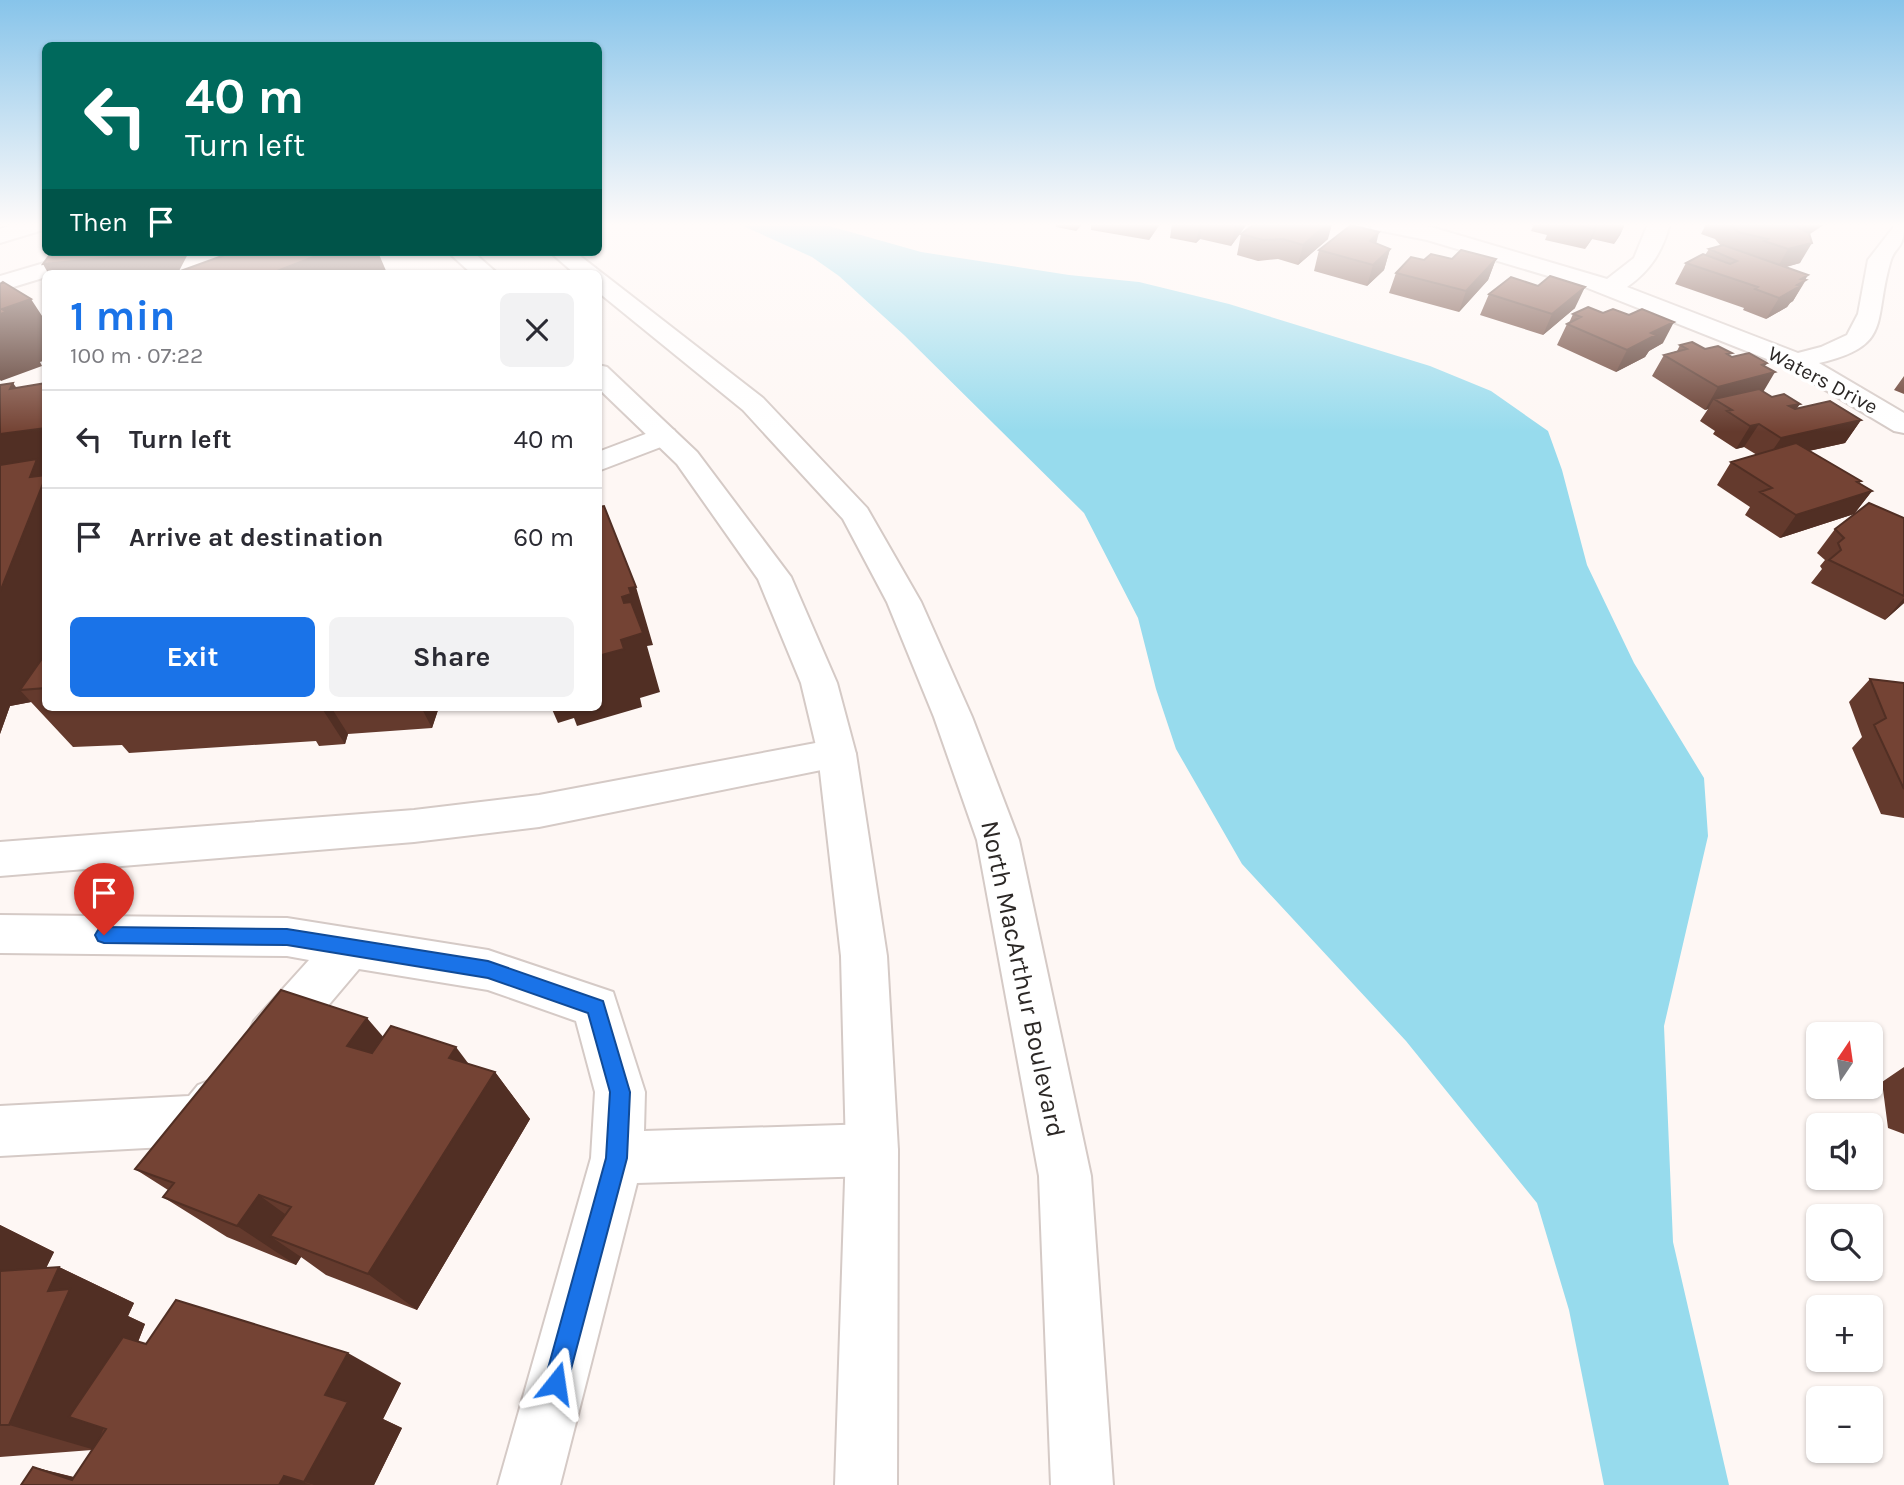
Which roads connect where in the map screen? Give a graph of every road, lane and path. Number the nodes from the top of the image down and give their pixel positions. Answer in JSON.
{"nodes":[{"id":1,"x":615,"y":293,"type":"edge"},
{"id":2,"x":1623,"y":293,"type":"edge"},
{"id":3,"x":1874,"y":293,"type":"edge"},
{"id":4,"x":1796,"y":361,"type":"junction"},
{"id":5,"x":602,"y":377,"type":"edge"},
{"id":6,"x":1904,"y":425,"type":"edge"},
{"id":7,"x":664,"y":436,"type":"junction"},
{"id":8,"x":602,"y":460,"type":"edge"},
{"id":9,"x":837,"y":754,"type":"junction"},
{"id":10,"x":0,"y":859,"type":"edge"},
{"id":11,"x":0,"y":934,"type":"edge"},
{"id":12,"x":349,"y":947,"type":"junction"},
{"id":13,"x":0,"y":1131,"type":"edge"},
{"id":14,"x":872,"y":1150,"type":"junction"},
{"id":15,"x":617,"y":1158,"type":"junction"},
{"id":16,"x":529,"y":1485,"type":"edge"},
{"id":17,"x":866,"y":1485,"type":"edge"},
{"id":18,"x":1082,"y":1485,"type":"edge"}],
"edges":[{"from":1,"to":18,"type":"main road","name":"North MacArthur Boulevard"},
{"from":2,"to":4,"type":"main road","name":"Waters Drive"},
{"from":3,"to":4,"type":"main road"},
{"from":4,"to":6,"type":"main road","name":"Waters Drive"},
{"from":5,"to":7,"type":"main road"},
{"from":7,"to":8,"type":"main road"},
{"from":7,"to":9,"type":"main road"},
{"from":9,"to":10,"type":"main road"},
{"from":9,"to":14,"type":"main road"},
{"from":11,"to":12,"type":"main road"},
{"from":12,"to":13,"type":"main road"},
{"from":12,"to":15,"type":"main road"},
{"from":14,"to":15,"type":"main road"},
{"from":14,"to":17,"type":"main road"},
{"from":15,"to":16,"type":"main road"}]}
